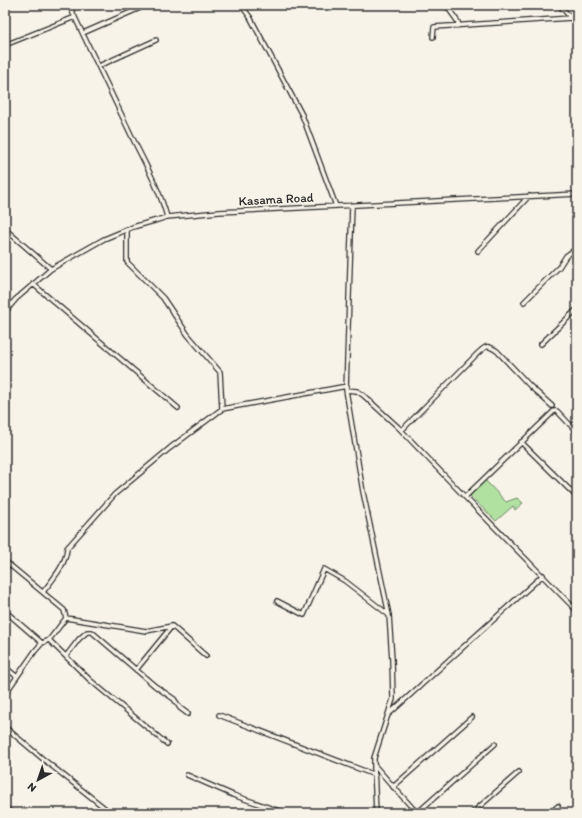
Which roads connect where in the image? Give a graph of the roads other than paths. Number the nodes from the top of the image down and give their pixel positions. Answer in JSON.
{"nodes":[{"id":1,"x":69,"y":5,"type":"edge"},
{"id":2,"x":147,"y":5,"type":"edge"},
{"id":3,"x":241,"y":5,"type":"edge"},
{"id":4,"x":446,"y":5,"type":"edge"},
{"id":5,"x":559,"y":5,"type":"edge"},
{"id":6,"x":75,"y":17,"type":"junction"},
{"id":7,"x":571,"y":18,"type":"junction"},
{"id":8,"x":577,"y":24,"type":"edge"},
{"id":9,"x":458,"y":26,"type":"junction"},
{"id":10,"x":83,"y":33,"type":"junction"},
{"id":11,"x":432,"y":37,"type":"dead end"},
{"id":12,"x":156,"y":40,"type":"dead end"},
{"id":13,"x":5,"y":45,"type":"edge"},
{"id":14,"x":99,"y":66,"type":"junction"},
{"id":15,"x":577,"y":194,"type":"edge"},
{"id":16,"x":529,"y":196,"type":"junction"},
{"id":17,"x":352,"y":205,"type":"junction"},
{"id":18,"x":336,"y":206,"type":"junction"},
{"id":19,"x":167,"y":217,"type":"junction"},
{"id":20,"x":5,"y":229,"type":"edge"},
{"id":21,"x":127,"y":229,"type":"junction"},
{"id":22,"x":577,"y":248,"type":"edge"},
{"id":23,"x":478,"y":251,"type":"dead end"},
{"id":24,"x":51,"y":269,"type":"junction"},
{"id":25,"x":32,"y":284,"type":"junction"},
{"id":26,"x":524,"y":302,"type":"dead end"},
{"id":27,"x":577,"y":309,"type":"edge"},
{"id":28,"x":5,"y":312,"type":"edge"},
{"id":29,"x":541,"y":344,"type":"dead end"},
{"id":30,"x":346,"y":388,"type":"junction"},
{"id":31,"x":552,"y":406,"type":"dead end"},
{"id":32,"x":178,"y":408,"type":"dead end"},
{"id":33,"x":222,"y":410,"type":"junction"},
{"id":34,"x":402,"y":430,"type":"junction"},
{"id":35,"x":577,"y":432,"type":"edge"},
{"id":36,"x":521,"y":442,"type":"junction"},
{"id":37,"x":465,"y":497,"type":"junction"},
{"id":38,"x":577,"y":497,"type":"edge"},
{"id":39,"x":5,"y":561,"type":"edge"},
{"id":40,"x":543,"y":575,"type":"junction"},
{"id":41,"x":43,"y":592,"type":"junction"},
{"id":42,"x":277,"y":601,"type":"dead end"},
{"id":43,"x":5,"y":611,"type":"edge"},
{"id":44,"x":577,"y":611,"type":"edge"},
{"id":45,"x":389,"y":615,"type":"junction"},
{"id":46,"x":66,"y":618,"type":"junction"},
{"id":47,"x":172,"y":626,"type":"junction"},
{"id":48,"x":49,"y":640,"type":"junction"},
{"id":49,"x":42,"y":643,"type":"junction"},
{"id":50,"x":66,"y":656,"type":"junction"},
{"id":51,"x":206,"y":656,"type":"dead end"},
{"id":52,"x":5,"y":667,"type":"edge"},
{"id":53,"x":136,"y":670,"type":"junction"},
{"id":54,"x":16,"y":676,"type":"junction"},
{"id":55,"x":5,"y":694,"type":"edge"},
{"id":56,"x":393,"y":699,"type":"junction"},
{"id":57,"x":402,"y":703,"type":"junction"},
{"id":58,"x":188,"y":714,"type":"dead end"},
{"id":59,"x":388,"y":714,"type":"junction"},
{"id":60,"x":219,"y":715,"type":"dead end"},
{"id":61,"x":472,"y":718,"type":"dead end"},
{"id":62,"x":5,"y":727,"type":"edge"},
{"id":63,"x":167,"y":744,"type":"dead end"},
{"id":64,"x":495,"y":744,"type":"dead end"},
{"id":65,"x":374,"y":765,"type":"junction"},
{"id":66,"x":519,"y":772,"type":"dead end"},
{"id":67,"x":187,"y":775,"type":"dead end"},
{"id":68,"x":375,"y":775,"type":"junction"},
{"id":69,"x":393,"y":787,"type":"junction"},
{"id":70,"x":558,"y":806,"type":"dead end"},
{"id":71,"x":5,"y":808,"type":"edge"},
{"id":72,"x":12,"y":813,"type":"edge"},
{"id":73,"x":111,"y":813,"type":"edge"},
{"id":74,"x":284,"y":813,"type":"edge"},
{"id":75,"x":376,"y":813,"type":"edge"},
{"id":76,"x":417,"y":813,"type":"edge"},
{"id":77,"x":472,"y":813,"type":"edge"},
{"id":78,"x":550,"y":813,"type":"edge"}],
"edges":[{"from":1,"to":6,"type":"street"},
{"from":2,"to":10,"type":"street"},
{"from":3,"to":18,"type":"street"},
{"from":4,"to":9,"type":"street"},
{"from":5,"to":7,"type":"street"},
{"from":6,"to":10,"type":"street"},
{"from":6,"to":13,"type":"street"},
{"from":7,"to":8,"type":"street"},
{"from":7,"to":9,"type":"street"},
{"from":9,"to":11,"type":"street"},
{"from":10,"to":14,"type":"street"},
{"from":12,"to":14,"type":"street"},
{"from":14,"to":19,"type":"street"},
{"from":15,"to":16,"type":"street","name":"Kasama Road"},
{"from":16,"to":17,"type":"street","name":"Kasama Road"},
{"from":16,"to":23,"type":"street"},
{"from":17,"to":18,"type":"street","name":"Kasama Road"},
{"from":17,"to":30,"type":"street"},
{"from":18,"to":19,"type":"street","name":"Kasama Road"},
{"from":19,"to":21,"type":"street","name":"Kasama Road"},
{"from":20,"to":24,"type":"street"},
{"from":21,"to":24,"type":"street","name":"Kasama Road"},
{"from":21,"to":33,"type":"street"},
{"from":22,"to":26,"type":"street"},
{"from":24,"to":25,"type":"street","name":"Kasama Road"},
{"from":25,"to":28,"type":"street","name":"Kasama Road"},
{"from":25,"to":32,"type":"street"},
{"from":27,"to":29,"type":"street"},
{"from":30,"to":33,"type":"street"},
{"from":30,"to":34,"type":"street"},
{"from":30,"to":45,"type":"street"},
{"from":31,"to":34,"type":"street"},
{"from":33,"to":41,"type":"street"},
{"from":34,"to":37,"type":"street"},
{"from":35,"to":36,"type":"street"},
{"from":36,"to":37,"type":"street"},
{"from":36,"to":38,"type":"street"},
{"from":37,"to":40,"type":"street"},
{"from":39,"to":41,"type":"street"},
{"from":40,"to":44,"type":"street"},
{"from":40,"to":57,"type":"street"},
{"from":41,"to":46,"type":"street"},
{"from":42,"to":45,"type":"street"},
{"from":43,"to":49,"type":"street"},
{"from":45,"to":56,"type":"street"},
{"from":46,"to":47,"type":"street"},
{"from":46,"to":48,"type":"street"},
{"from":47,"to":51,"type":"street"},
{"from":47,"to":53,"type":"street"},
{"from":48,"to":49,"type":"street"},
{"from":48,"to":50,"type":"street"},
{"from":49,"to":54,"type":"street"},
{"from":50,"to":53,"type":"street"},
{"from":50,"to":63,"type":"street"},
{"from":52,"to":54,"type":"street"},
{"from":53,"to":58,"type":"street"},
{"from":54,"to":55,"type":"street"},
{"from":56,"to":57,"type":"street"},
{"from":56,"to":59,"type":"street"},
{"from":57,"to":59,"type":"street"},
{"from":59,"to":65,"type":"street"},
{"from":60,"to":68,"type":"street"},
{"from":61,"to":69,"type":"street"},
{"from":62,"to":73,"type":"street"},
{"from":64,"to":76,"type":"street"},
{"from":65,"to":68,"type":"street"},
{"from":65,"to":69,"type":"street"},
{"from":66,"to":77,"type":"street"},
{"from":67,"to":74,"type":"street"},
{"from":68,"to":75,"type":"street"},
{"from":69,"to":76,"type":"street"},
{"from":70,"to":78,"type":"street"},
{"from":71,"to":72,"type":"street"}]}
